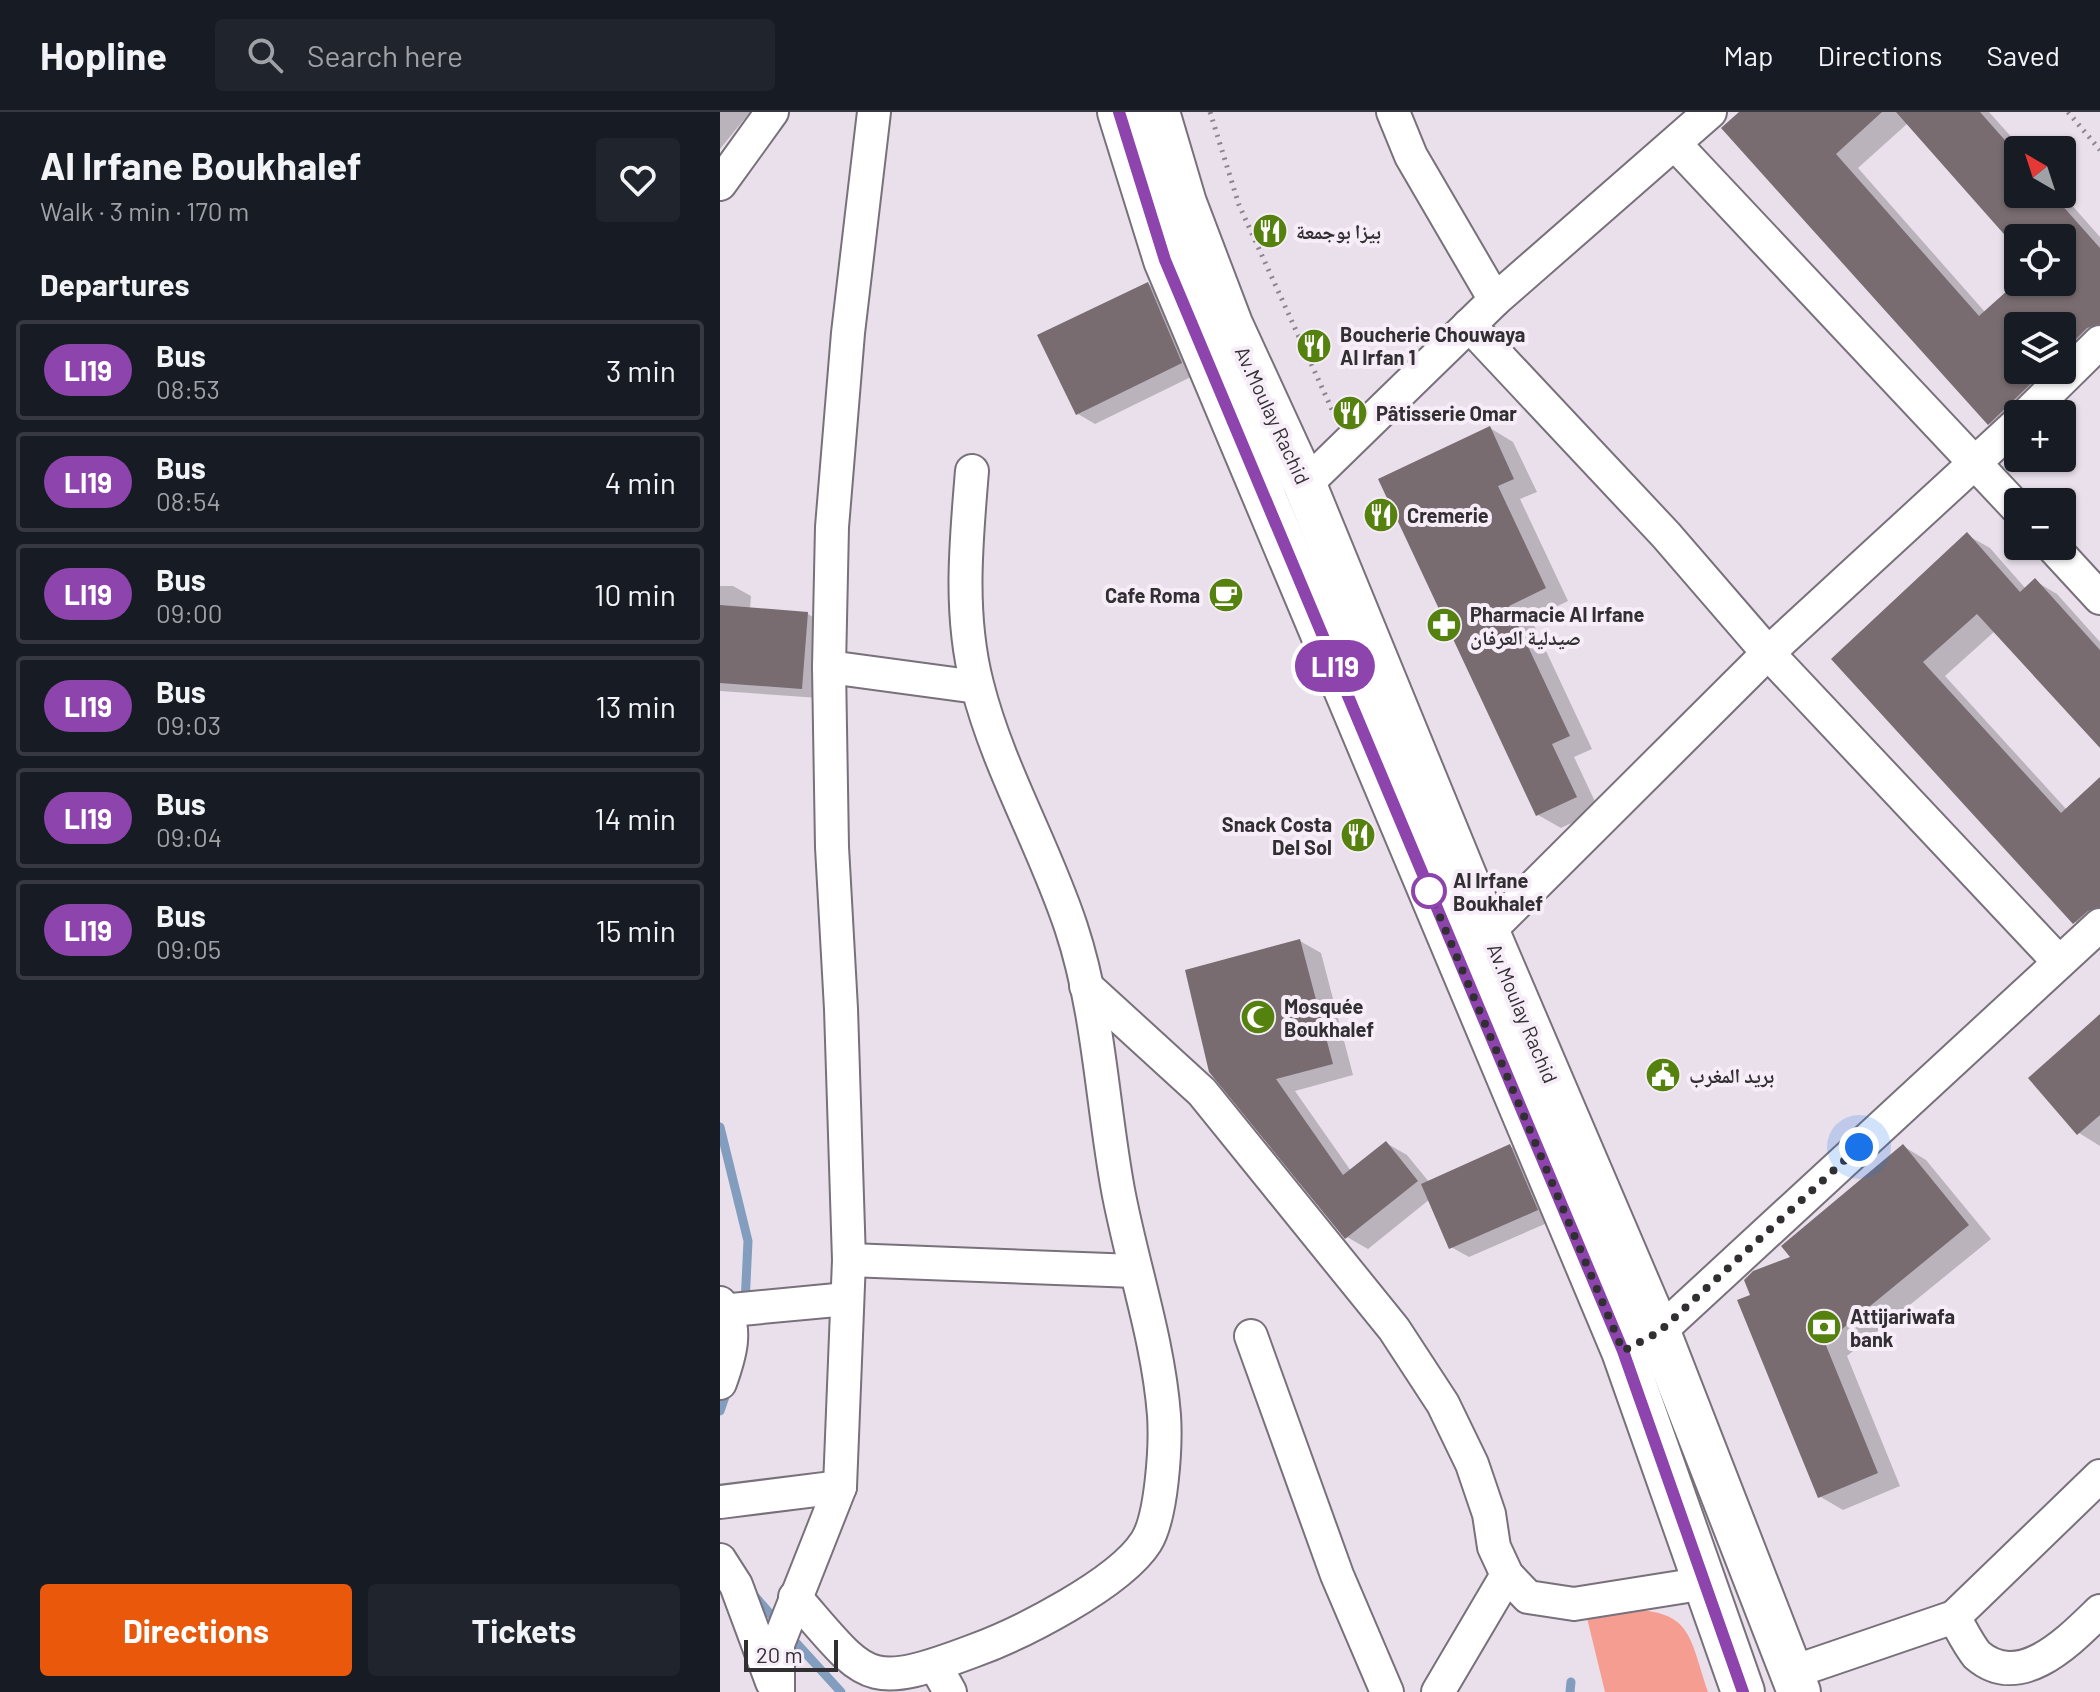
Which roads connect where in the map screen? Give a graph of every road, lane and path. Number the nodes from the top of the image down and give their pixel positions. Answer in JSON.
{"nodes":[{"id":1,"x":772,"y":112,"type":"edge"},
{"id":2,"x":874,"y":112,"type":"edge"},
{"id":3,"x":1119,"y":112,"type":"edge"},
{"id":4,"x":1158,"y":112,"type":"edge"},
{"id":5,"x":1210,"y":112,"type":"edge"},
{"id":6,"x":1393,"y":112,"type":"edge"},
{"id":7,"x":1710,"y":112,"type":"edge"},
{"id":8,"x":2068,"y":112,"type":"edge"},
{"id":9,"x":1675,"y":144,"type":"junction"},
{"id":10,"x":2100,"y":150,"type":"edge"},
{"id":11,"x":720,"y":184,"type":"edge"},
{"id":12,"x":1495,"y":300,"type":"junction"},
{"id":13,"x":1469,"y":325,"type":"junction"},
{"id":14,"x":2100,"y":342,"type":"edge"},
{"id":15,"x":2041,"y":400,"type":"edge"},
{"id":16,"x":2004,"y":437,"type":"edge"},
{"id":17,"x":1348,"y":444,"type":"junction"},
{"id":18,"x":1977,"y":464,"type":"junction"},
{"id":19,"x":972,"y":471,"type":"dead end"},
{"id":20,"x":1305,"y":485,"type":"junction"},
{"id":21,"x":2004,"y":494,"type":"edge"},
{"id":22,"x":2065,"y":560,"type":"edge"},
{"id":23,"x":2100,"y":598,"type":"edge"},
{"id":24,"x":1768,"y":653,"type":"junction"},
{"id":25,"x":829,"y":667,"type":"junction"},
{"id":26,"x":977,"y":687,"type":"junction"},
{"id":27,"x":2100,"y":925,"type":"edge"},
{"id":28,"x":1488,"y":932,"type":"junction"},
{"id":29,"x":2059,"y":962,"type":"junction"},
{"id":30,"x":1086,"y":986,"type":"junction"},
{"id":31,"x":849,"y":1260,"type":"junction"},
{"id":32,"x":1135,"y":1271,"type":"junction"},
{"id":33,"x":847,"y":1299,"type":"junction"},
{"id":34,"x":722,"y":1308,"type":"edge"},
{"id":35,"x":1659,"y":1332,"type":"junction"},
{"id":36,"x":1251,"y":1336,"type":"dead end"},
{"id":37,"x":1623,"y":1351,"type":"junction"},
{"id":38,"x":720,"y":1383,"type":"edge"},
{"id":39,"x":2100,"y":1476,"type":"edge"},
{"id":40,"x":840,"y":1487,"type":"junction"},
{"id":41,"x":720,"y":1502,"type":"edge"},
{"id":42,"x":720,"y":1560,"type":"edge"},
{"id":43,"x":1507,"y":1575,"type":"junction"},
{"id":44,"x":1706,"y":1583,"type":"junction"},
{"id":45,"x":793,"y":1602,"type":"junction"},
{"id":46,"x":2100,"y":1611,"type":"edge"},
{"id":47,"x":1954,"y":1617,"type":"junction"},
{"id":48,"x":942,"y":1679,"type":"edge"},
{"id":49,"x":1796,"y":1682,"type":"edge"},
{"id":50,"x":777,"y":1692,"type":"edge"},
{"id":51,"x":1387,"y":1692,"type":"edge"},
{"id":52,"x":1438,"y":1692,"type":"edge"},
{"id":53,"x":1743,"y":1692,"type":"edge"}],
"edges":[{"from":1,"to":11,"type":"street"},
{"from":2,"to":25,"type":"street"},
{"from":3,"to":37,"type":"main road","name":"Av.Moulay Rachid"},
{"from":4,"to":20,"type":"main road","name":"Av.Moulay Rachid"},
{"from":5,"to":17,"type":"path"},
{"from":6,"to":12,"type":"street"},
{"from":7,"to":9,"type":"street"},
{"from":8,"to":10,"type":"path"},
{"from":9,"to":12,"type":"street"},
{"from":9,"to":18,"type":"street"},
{"from":12,"to":13,"type":"street"},
{"from":13,"to":17,"type":"street"},
{"from":13,"to":24,"type":"street"},
{"from":14,"to":15,"type":"street"},
{"from":16,"to":18,"type":"street"},
{"from":17,"to":20,"type":"street"},
{"from":18,"to":21,"type":"street"},
{"from":18,"to":24,"type":"street"},
{"from":19,"to":26,"type":"street"},
{"from":20,"to":28,"type":"main road","name":"Av.Moulay Rachid"},
{"from":22,"to":23,"type":"street"},
{"from":24,"to":28,"type":"street"},
{"from":24,"to":29,"type":"street"},
{"from":25,"to":26,"type":"street"},
{"from":25,"to":31,"type":"street"},
{"from":26,"to":30,"type":"street"},
{"from":27,"to":29,"type":"street"},
{"from":28,"to":35,"type":"main road","name":"Av.Moulay Rachid"},
{"from":29,"to":35,"type":"street"},
{"from":30,"to":32,"type":"street"},
{"from":30,"to":43,"type":"street"},
{"from":31,"to":32,"type":"street"},
{"from":31,"to":33,"type":"street"},
{"from":32,"to":48,"type":"street"},
{"from":33,"to":34,"type":"street"},
{"from":33,"to":40,"type":"street"},
{"from":34,"to":38,"type":"street"},
{"from":35,"to":37,"type":"street"},
{"from":35,"to":49,"type":"main road","name":"Av.Moulay Rachid"},
{"from":36,"to":51,"type":"street"},
{"from":37,"to":44,"type":"main road","name":"Av.Moulay Rachid"},
{"from":39,"to":47,"type":"street"},
{"from":40,"to":41,"type":"street"},
{"from":40,"to":45,"type":"street"},
{"from":42,"to":50,"type":"street"},
{"from":43,"to":44,"type":"street"},
{"from":43,"to":52,"type":"street"},
{"from":44,"to":53,"type":"main road","name":"Av.Moulay Rachid"},
{"from":45,"to":48,"type":"street"},
{"from":45,"to":50,"type":"street"},
{"from":46,"to":47,"type":"street"},
{"from":47,"to":49,"type":"street"}]}
